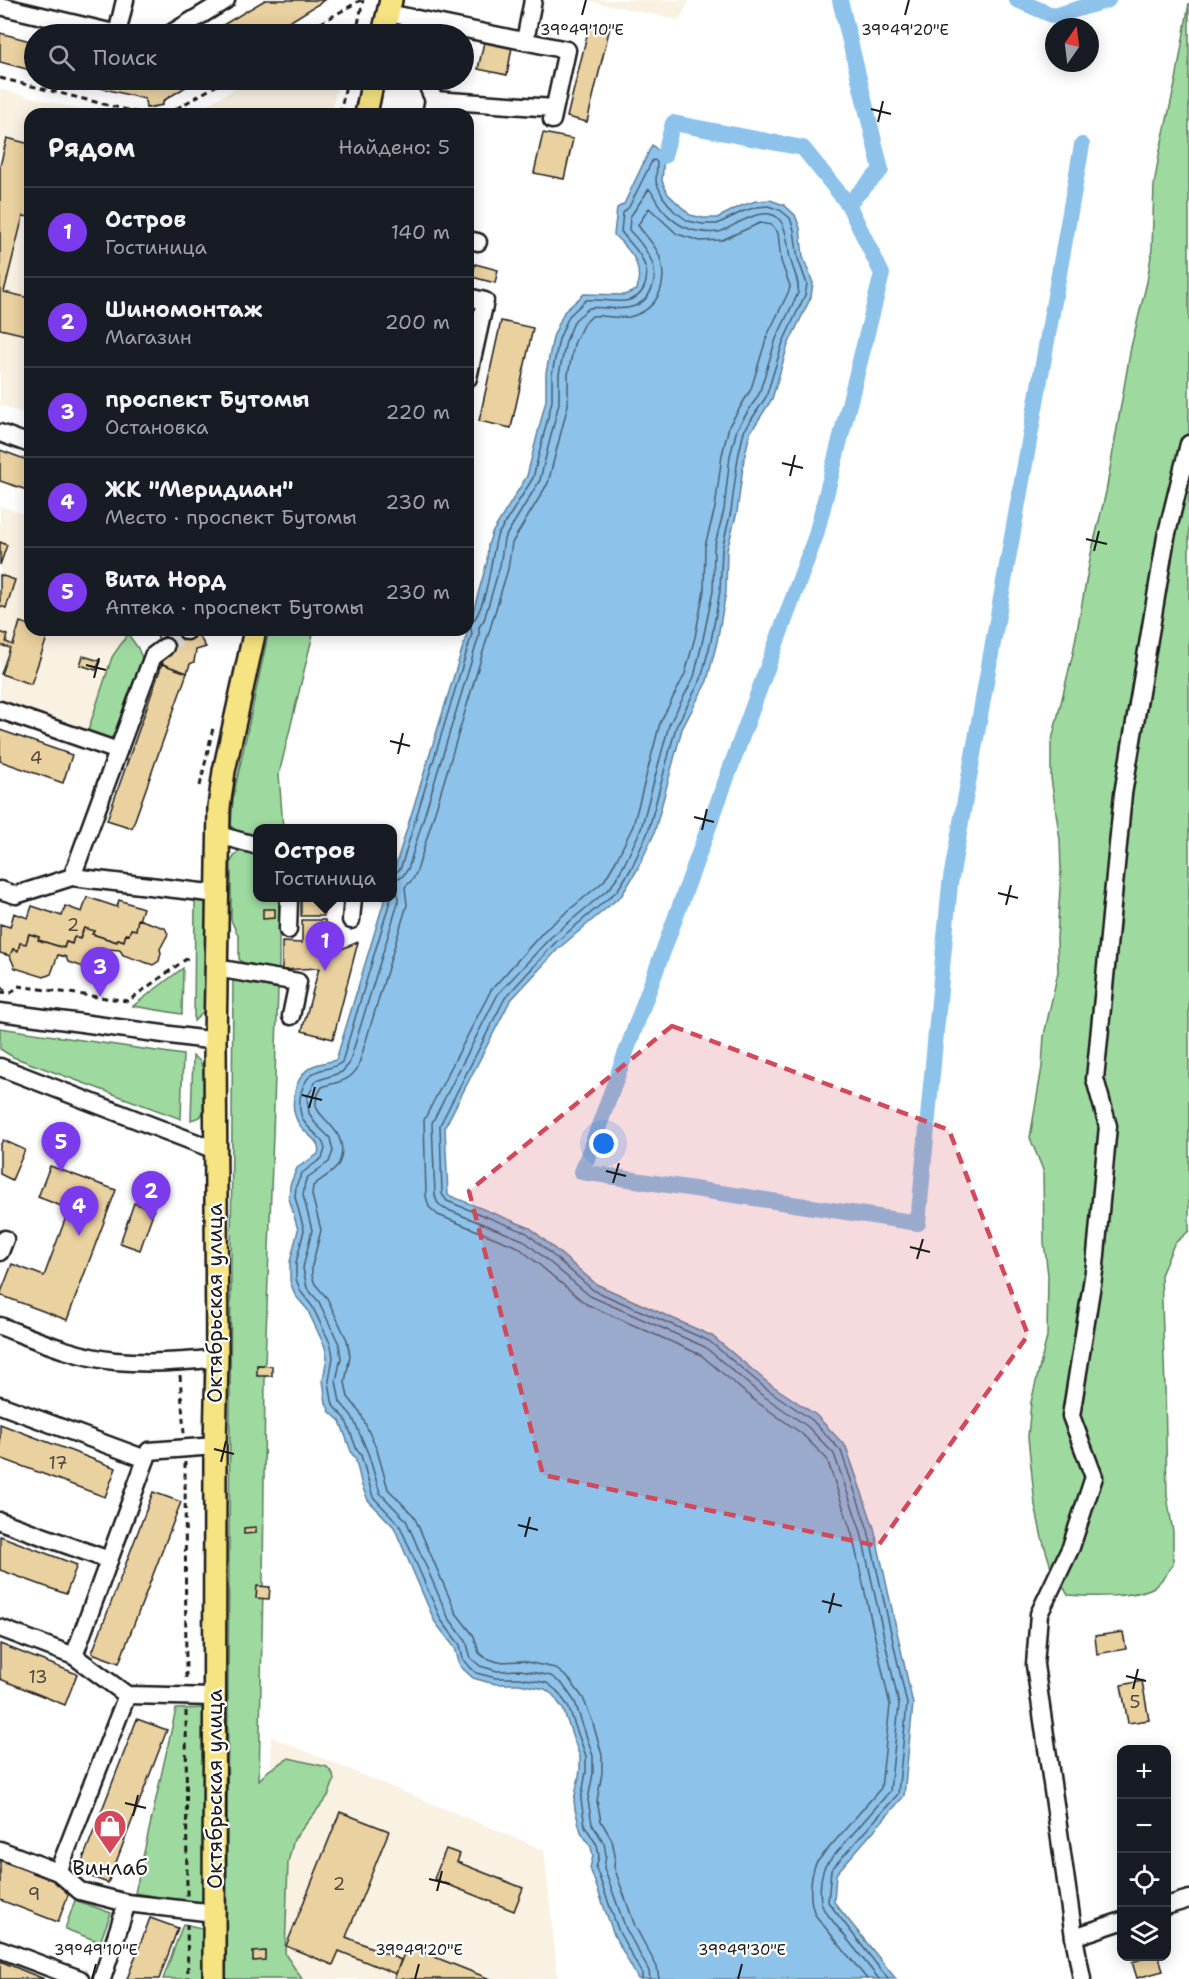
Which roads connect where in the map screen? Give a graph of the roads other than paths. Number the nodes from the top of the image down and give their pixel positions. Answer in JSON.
{"nodes":[{"id":1,"x":125,"y":0,"type":"edge"},
{"id":2,"x":226,"y":0,"type":"edge"},
{"id":3,"x":533,"y":0,"type":"edge"},
{"id":4,"x":0,"y":6,"type":"edge"},
{"id":5,"x":389,"y":6,"type":"edge"},
{"id":6,"x":76,"y":24,"type":"edge"},
{"id":7,"x":120,"y":24,"type":"edge"},
{"id":8,"x":187,"y":24,"type":"edge"},
{"id":9,"x":385,"y":24,"type":"edge"},
{"id":10,"x":418,"y":24,"type":"edge"},
{"id":11,"x":474,"y":34,"type":"edge"},
{"id":12,"x":525,"y":41,"type":"junction"},
{"id":13,"x":371,"y":90,"type":"edge"},
{"id":14,"x":428,"y":90,"type":"edge"},
{"id":15,"x":432,"y":107,"type":"edge"},
{"id":16,"x":367,"y":108,"type":"edge"},
{"id":17,"x":449,"y":108,"type":"edge"},
{"id":18,"x":474,"y":109,"type":"edge"},
{"id":19,"x":474,"y":298,"type":"edge"},
{"id":20,"x":474,"y":351,"type":"edge"},
{"id":21,"x":0,"y":434,"type":"edge"},
{"id":22,"x":24,"y":442,"type":"edge"},
{"id":23,"x":1189,"y":444,"type":"edge"},
{"id":24,"x":254,"y":636,"type":"edge"},
{"id":25,"x":165,"y":647,"type":"tunnel mouth"},
{"id":26,"x":0,"y":710,"type":"edge"},
{"id":27,"x":118,"y":751,"type":"junction"},
{"id":28,"x":219,"y":835,"type":"junction"},
{"id":29,"x":253,"y":845,"type":"edge"},
{"id":30,"x":72,"y":877,"type":"junction"},
{"id":31,"x":0,"y":890,"type":"edge"},
{"id":32,"x":218,"y":894,"type":"junction"},
{"id":33,"x":289,"y":902,"type":"edge"},
{"id":34,"x":353,"y":902,"type":"edge"},
{"id":35,"x":351,"y":920,"type":"dead end"},
{"id":36,"x":288,"y":930,"type":"dead end"},
{"id":37,"x":216,"y":968,"type":"junction"},
{"id":38,"x":0,"y":1012,"type":"edge"},
{"id":39,"x":291,"y":1016,"type":"dead end"},
{"id":40,"x":215,"y":1041,"type":"junction"},
{"id":41,"x":0,"y":1067,"type":"edge"},
{"id":42,"x":215,"y":1150,"type":"junction"},
{"id":43,"x":0,"y":1326,"type":"edge"},
{"id":44,"x":217,"y":1358,"type":"junction"},
{"id":45,"x":0,"y":1405,"type":"edge"},
{"id":46,"x":215,"y":1446,"type":"junction"},
{"id":47,"x":146,"y":1459,"type":"junction"},
{"id":48,"x":0,"y":1521,"type":"edge"},
{"id":49,"x":109,"y":1560,"type":"junction"},
{"id":50,"x":0,"y":1628,"type":"edge"},
{"id":51,"x":74,"y":1656,"type":"junction"},
{"id":52,"x":127,"y":1695,"type":"junction"},
{"id":53,"x":214,"y":1697,"type":"junction"},
{"id":54,"x":0,"y":1850,"type":"edge"},
{"id":55,"x":58,"y":1872,"type":"junction"},
{"id":56,"x":1189,"y":1899,"type":"edge"},
{"id":57,"x":126,"y":1903,"type":"junction"},
{"id":58,"x":1171,"y":1905,"type":"edge"},
{"id":59,"x":214,"y":1913,"type":"junction"},
{"id":60,"x":1117,"y":1923,"type":"edge"},
{"id":61,"x":1074,"y":1937,"type":"junction"},
{"id":62,"x":0,"y":1949,"type":"edge"},
{"id":63,"x":80,"y":1979,"type":"edge"},
{"id":64,"x":102,"y":1979,"type":"edge"},
{"id":65,"x":214,"y":1979,"type":"edge"},
{"id":66,"x":1082,"y":1979,"type":"edge"}],
"edges":[{"from":1,"to":7,"type":"street"},
{"from":2,"to":8,"type":"street"},
{"from":3,"to":12,"type":"street"},
{"from":4,"to":6,"type":"street"},
{"from":5,"to":9,"type":"main road"},
{"from":5,"to":10,"type":"street"},
{"from":11,"to":12,"type":"street"},
{"from":12,"to":18,"type":"street"},
{"from":13,"to":16,"type":"main road"},
{"from":14,"to":15,"type":"street"},
{"from":15,"to":17,"type":"street"},
{"from":19,"to":20,"type":"street"},
{"from":21,"to":22,"type":"street"},
{"from":23,"to":61,"type":"street"},
{"from":24,"to":28,"type":"main road","name":"Октябрьская улица"},
{"from":25,"to":27,"type":"street"},
{"from":26,"to":27,"type":"street"},
{"from":27,"to":30,"type":"street"},
{"from":28,"to":29,"type":"street"},
{"from":28,"to":32,"type":"main road","name":"Октябрьская улица"},
{"from":30,"to":31,"type":"street"},
{"from":30,"to":32,"type":"street"},
{"from":32,"to":37,"type":"main road","name":"Октябрьская улица"},
{"from":33,"to":36,"type":"street"},
{"from":34,"to":35,"type":"street"},
{"from":37,"to":39,"type":"street"},
{"from":37,"to":40,"type":"main road","name":"Октябрьская улица"},
{"from":38,"to":40,"type":"street"},
{"from":40,"to":42,"type":"main road","name":"Октябрьская улица"},
{"from":41,"to":42,"type":"street"},
{"from":42,"to":44,"type":"main road","name":"Октябрьская улица"},
{"from":43,"to":44,"type":"street"},
{"from":44,"to":46,"type":"main road","name":"Октябрьская улица"},
{"from":45,"to":47,"type":"street"},
{"from":46,"to":47,"type":"street"},
{"from":46,"to":53,"type":"main road","name":"Октябрьская улица"},
{"from":47,"to":49,"type":"street"},
{"from":48,"to":49,"type":"street"},
{"from":49,"to":51,"type":"street"},
{"from":50,"to":51,"type":"street"},
{"from":51,"to":52,"type":"street"},
{"from":52,"to":53,"type":"street"},
{"from":52,"to":55,"type":"street"},
{"from":53,"to":59,"type":"main road","name":"Октябрьская улица"},
{"from":54,"to":55,"type":"street"},
{"from":55,"to":57,"type":"street"},
{"from":56,"to":58,"type":"street"},
{"from":57,"to":59,"type":"street"},
{"from":57,"to":64,"type":"street"},
{"from":59,"to":65,"type":"main road","name":"Октябрьская улица"},
{"from":60,"to":61,"type":"street"},
{"from":61,"to":66,"type":"street"},
{"from":62,"to":63,"type":"street"}]}
